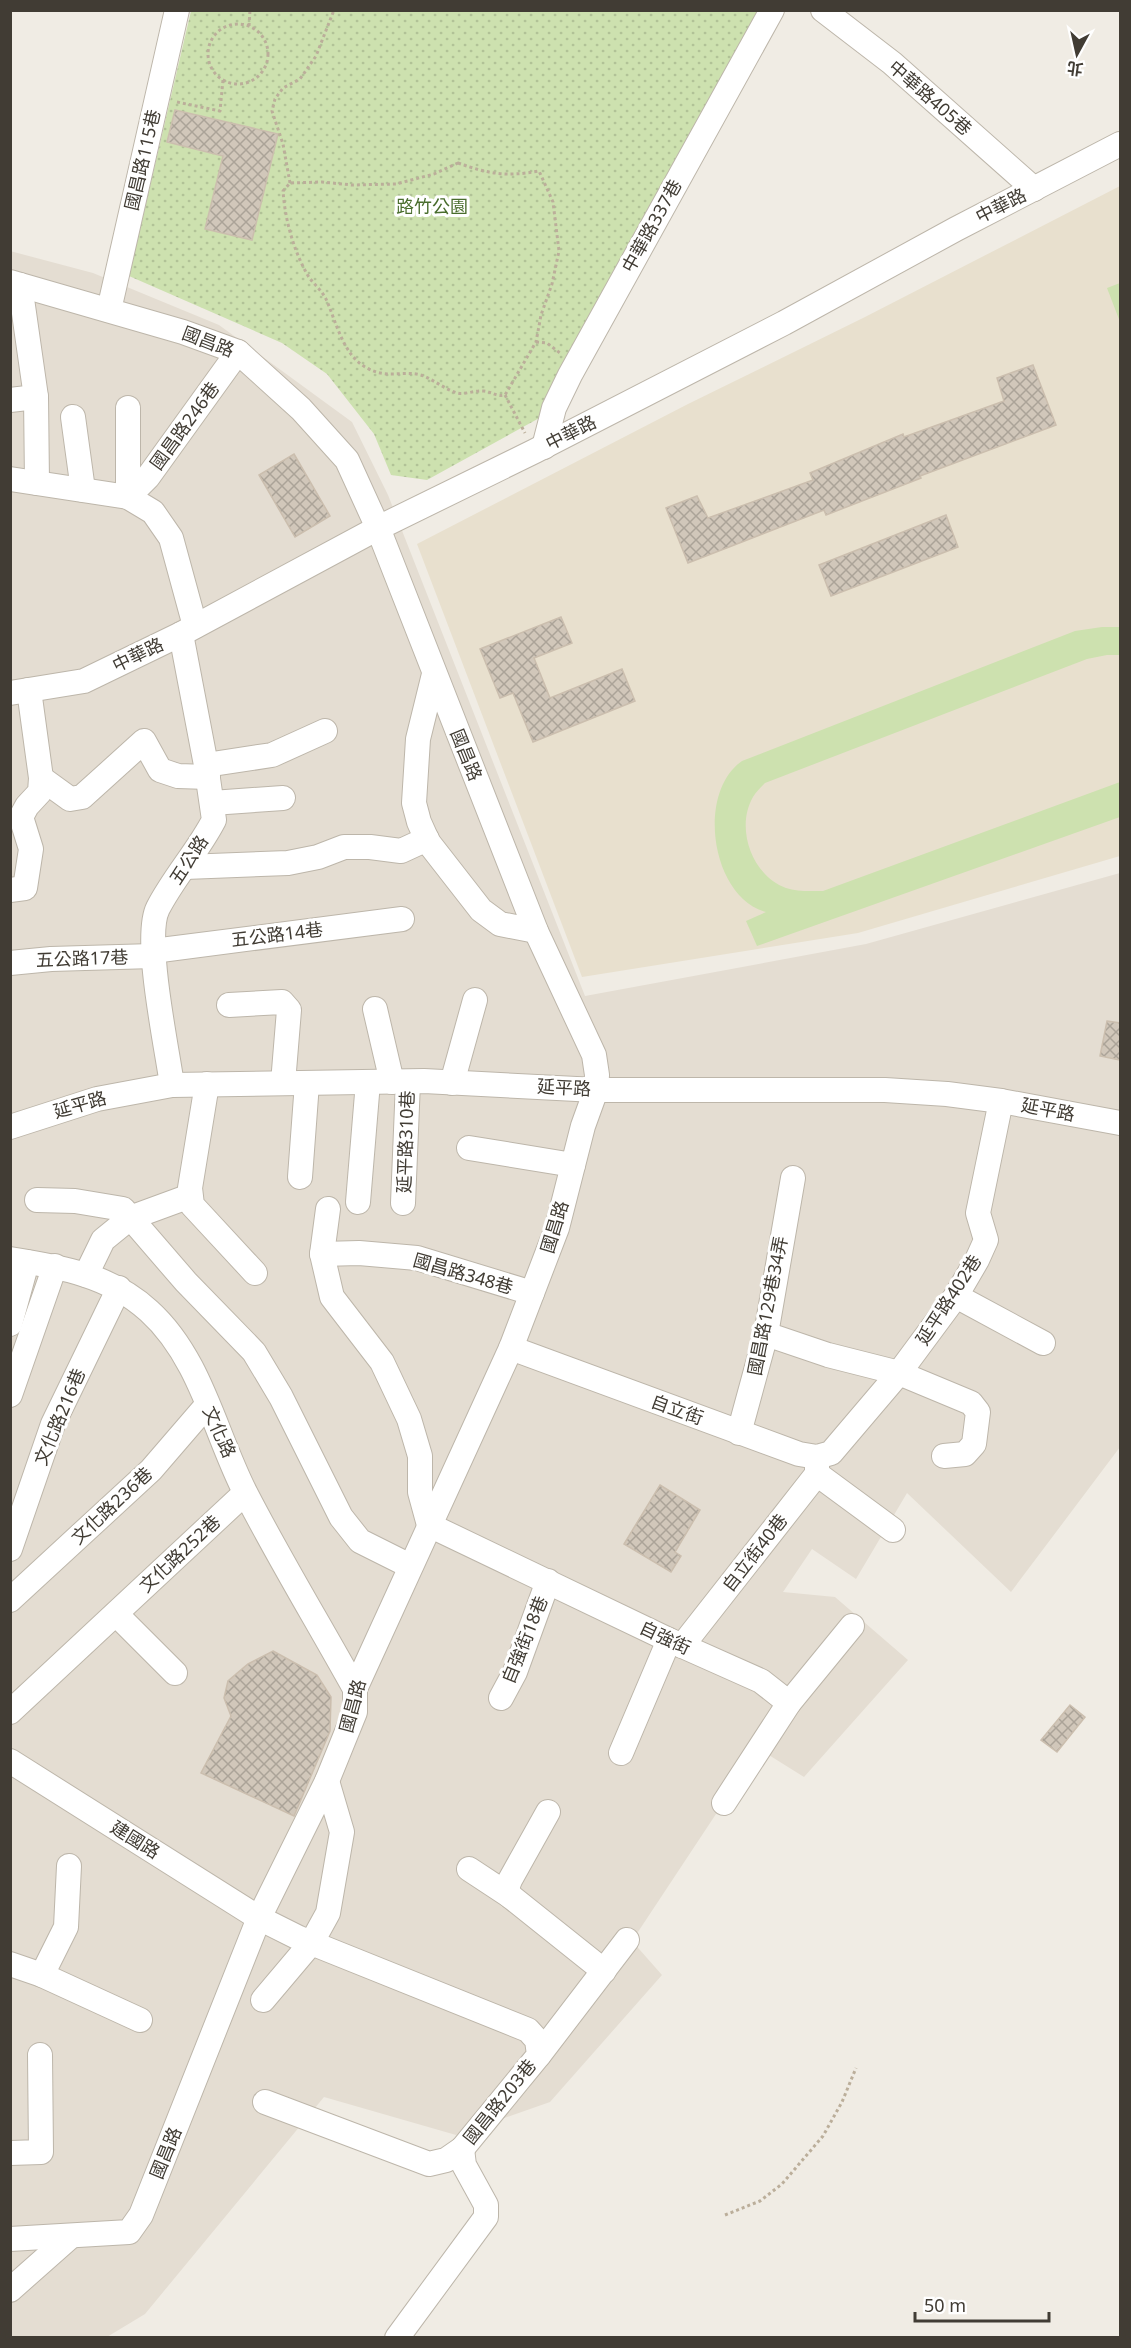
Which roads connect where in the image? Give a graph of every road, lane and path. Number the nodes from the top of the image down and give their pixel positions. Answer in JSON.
{"nodes":[{"id":1,"x":177,"y":10,"type":"edge"},
{"id":2,"x":250,"y":10,"type":"edge"},
{"id":3,"x":334,"y":10,"type":"edge"},
{"id":4,"x":772,"y":10,"type":"edge"},
{"id":5,"x":823,"y":10,"type":"edge"},
{"id":6,"x":249,"y":26,"type":"junction"},
{"id":7,"x":223,"y":80,"type":"junction"},
{"id":8,"x":157,"y":97,"type":"junction"},
{"id":9,"x":1120,"y":144,"type":"edge"},
{"id":10,"x":290,"y":183,"type":"junction"},
{"id":11,"x":1034,"y":189,"type":"junction"},
{"id":12,"x":16,"y":284,"type":"edge"},
{"id":13,"x":109,"y":310,"type":"junction"},
{"id":14,"x":536,"y":342,"type":"junction"},
{"id":15,"x":238,"y":352,"type":"junction"},
{"id":16,"x":574,"y":367,"type":"junction"},
{"id":17,"x":505,"y":395,"type":"junction"},
{"id":18,"x":36,"y":397,"type":"junction"},
{"id":19,"x":10,"y":400,"type":"edge"},
{"id":20,"x":128,"y":408,"type":"dead end"},
{"id":21,"x":73,"y":417,"type":"dead end"},
{"id":22,"x":539,"y":449,"type":"junction"},
{"id":23,"x":10,"y":479,"type":"edge"},
{"id":24,"x":37,"y":483,"type":"junction"},
{"id":25,"x":83,"y":490,"type":"junction"},
{"id":26,"x":128,"y":497,"type":"junction"},
{"id":27,"x":378,"y":528,"type":"junction"},
{"id":28,"x":188,"y":630,"type":"junction"},
{"id":29,"x":434,"y":674,"type":"junction"},
{"id":30,"x":20,"y":691,"type":"edge"},
{"id":31,"x":325,"y":731,"type":"dead end"},
{"id":32,"x":207,"y":771,"type":"junction"},
{"id":33,"x":41,"y":778,"type":"junction"},
{"id":34,"x":283,"y":798,"type":"dead end"},
{"id":35,"x":212,"y":803,"type":"junction"},
{"id":36,"x":427,"y":839,"type":"junction"},
{"id":37,"x":185,"y":867,"type":"junction"},
{"id":38,"x":10,"y":890,"type":"edge"},
{"id":39,"x":402,"y":919,"type":"dead end"},
{"id":40,"x":536,"y":931,"type":"junction"},
{"id":41,"x":153,"y":954,"type":"junction"},
{"id":42,"x":10,"y":963,"type":"edge"},
{"id":43,"x":475,"y":1000,"type":"dead end"},
{"id":44,"x":229,"y":1005,"type":"dead end"},
{"id":45,"x":375,"y":1009,"type":"dead end"},
{"id":46,"x":368,"y":1082,"type":"junction"},
{"id":47,"x":400,"y":1082,"type":"junction"},
{"id":48,"x":283,"y":1083,"type":"junction"},
{"id":49,"x":307,"y":1083,"type":"junction"},
{"id":50,"x":452,"y":1083,"type":"junction"},
{"id":51,"x":207,"y":1084,"type":"junction"},
{"id":52,"x":172,"y":1085,"type":"junction"},
{"id":53,"x":596,"y":1090,"type":"junction"},
{"id":54,"x":1001,"y":1101,"type":"junction"},
{"id":55,"x":1120,"y":1123,"type":"edge"},
{"id":56,"x":10,"y":1127,"type":"edge"},
{"id":57,"x":469,"y":1148,"type":"dead end"},
{"id":58,"x":573,"y":1165,"type":"junction"},
{"id":59,"x":300,"y":1177,"type":"dead end"},
{"id":60,"x":793,"y":1178,"type":"dead end"},
{"id":61,"x":190,"y":1196,"type":"junction"},
{"id":62,"x":37,"y":1200,"type":"dead end"},
{"id":63,"x":358,"y":1202,"type":"dead end"},
{"id":64,"x":403,"y":1203,"type":"dead end"},
{"id":65,"x":327,"y":1209,"type":"dead end"},
{"id":66,"x":130,"y":1218,"type":"junction"},
{"id":67,"x":322,"y":1254,"type":"junction"},
{"id":68,"x":19,"y":1261,"type":"edge"},
{"id":69,"x":55,"y":1266,"type":"junction"},
{"id":70,"x":255,"y":1273,"type":"dead end"},
{"id":71,"x":86,"y":1275,"type":"junction"},
{"id":72,"x":119,"y":1288,"type":"junction"},
{"id":73,"x":532,"y":1293,"type":"junction"},
{"id":74,"x":956,"y":1296,"type":"junction"},
{"id":75,"x":10,"y":1324,"type":"edge"},
{"id":76,"x":765,"y":1334,"type":"junction"},
{"id":77,"x":1043,"y":1343,"type":"dead end"},
{"id":78,"x":511,"y":1348,"type":"junction"},
{"id":79,"x":899,"y":1373,"type":"junction"},
{"id":80,"x":10,"y":1395,"type":"edge"},
{"id":81,"x":207,"y":1405,"type":"junction"},
{"id":82,"x":739,"y":1433,"type":"junction"},
{"id":83,"x":944,"y":1456,"type":"dead end"},
{"id":84,"x":817,"y":1465,"type":"junction"},
{"id":85,"x":245,"y":1493,"type":"junction"},
{"id":86,"x":429,"y":1525,"type":"junction"},
{"id":87,"x":893,"y":1530,"type":"dead end"},
{"id":88,"x":10,"y":1549,"type":"edge"},
{"id":89,"x":410,"y":1566,"type":"junction"},
{"id":90,"x":548,"y":1581,"type":"junction"},
{"id":91,"x":10,"y":1600,"type":"edge"},
{"id":92,"x":116,"y":1614,"type":"junction"},
{"id":93,"x":852,"y":1626,"type":"dead end"},
{"id":94,"x":675,"y":1643,"type":"junction"},
{"id":95,"x":175,"y":1673,"type":"dead end"},
{"id":96,"x":355,"y":1689,"type":"junction"},
{"id":97,"x":501,"y":1698,"type":"dead end"},
{"id":98,"x":789,"y":1703,"type":"junction"},
{"id":99,"x":10,"y":1712,"type":"edge"},
{"id":100,"x":621,"y":1753,"type":"dead end"},
{"id":101,"x":10,"y":1761,"type":"edge"},
{"id":102,"x":327,"y":1781,"type":"junction"},
{"id":103,"x":724,"y":1803,"type":"dead end"},
{"id":104,"x":548,"y":1812,"type":"dead end"},
{"id":105,"x":69,"y":1866,"type":"dead end"},
{"id":106,"x":469,"y":1869,"type":"dead end"},
{"id":107,"x":510,"y":1896,"type":"junction"},
{"id":108,"x":260,"y":1918,"type":"junction"},
{"id":109,"x":627,"y":1940,"type":"dead end"},
{"id":110,"x":312,"y":1942,"type":"junction"},
{"id":111,"x":10,"y":1964,"type":"edge"},
{"id":112,"x":604,"y":1971,"type":"junction"},
{"id":113,"x":42,"y":1975,"type":"junction"},
{"id":114,"x":264,"y":2000,"type":"dead end"},
{"id":115,"x":140,"y":2020,"type":"dead end"},
{"id":116,"x":40,"y":2055,"type":"dead end"},
{"id":117,"x":539,"y":2055,"type":"junction"},
{"id":118,"x":856,"y":2068,"type":"dead end"},
{"id":119,"x":265,"y":2102,"type":"dead end"},
{"id":120,"x":462,"y":2149,"type":"junction"},
{"id":121,"x":10,"y":2153,"type":"edge"},
{"id":122,"x":725,"y":2215,"type":"dead end"},
{"id":123,"x":71,"y":2236,"type":"junction"},
{"id":124,"x":10,"y":2239,"type":"edge"},
{"id":125,"x":10,"y":2290,"type":"edge"},
{"id":126,"x":397,"y":2337,"type":"edge"}],
"edges":[{"from":1,"to":8,"type":"street","name":"國昌路115巷"},
{"from":2,"to":6,"type":"path"},
{"from":3,"to":10,"type":"path"},
{"from":4,"to":16,"type":"street","name":"中華路337巷"},
{"from":5,"to":11,"type":"street","name":"中華路405巷"},
{"from":6,"to":7,"type":"path"},
{"from":6,"to":7,"type":"path"},
{"from":7,"to":8,"type":"path"},
{"from":8,"to":13,"type":"street","name":"國昌路115巷"},
{"from":9,"to":11,"type":"street","name":"中華路"},
{"from":10,"to":14,"type":"path"},
{"from":10,"to":17,"type":"path"},
{"from":11,"to":22,"type":"street","name":"中華路"},
{"from":12,"to":13,"type":"street","name":"國昌路"},
{"from":12,"to":18,"type":"street"},
{"from":13,"to":15,"type":"street","name":"國昌路"},
{"from":14,"to":16,"type":"path"},
{"from":14,"to":17,"type":"path"},
{"from":15,"to":26,"type":"street","name":"國昌路246巷"},
{"from":15,"to":27,"type":"street","name":"國昌路"},
{"from":16,"to":22,"type":"street","name":"中華路337巷"},
{"from":17,"to":22,"type":"path"},
{"from":18,"to":19,"type":"street"},
{"from":18,"to":24,"type":"street"},
{"from":20,"to":26,"type":"street"},
{"from":21,"to":25,"type":"street"},
{"from":22,"to":27,"type":"street","name":"中華路"},
{"from":23,"to":24,"type":"street"},
{"from":24,"to":25,"type":"street"},
{"from":25,"to":26,"type":"street"},
{"from":26,"to":28,"type":"street","name":"五公路"},
{"from":27,"to":28,"type":"street","name":"中華路"},
{"from":27,"to":29,"type":"street","name":"國昌路"},
{"from":28,"to":30,"type":"street","name":"中華路"},
{"from":28,"to":32,"type":"street","name":"五公路"},
{"from":29,"to":36,"type":"street"},
{"from":29,"to":40,"type":"street","name":"國昌路"},
{"from":30,"to":33,"type":"street"},
{"from":31,"to":32,"type":"street"},
{"from":32,"to":33,"type":"street"},
{"from":32,"to":35,"type":"street","name":"五公路"},
{"from":33,"to":38,"type":"street"},
{"from":34,"to":35,"type":"street"},
{"from":35,"to":37,"type":"street","name":"五公路"},
{"from":36,"to":37,"type":"street"},
{"from":36,"to":40,"type":"street"},
{"from":37,"to":41,"type":"street","name":"五公路"},
{"from":39,"to":41,"type":"street","name":"五公路14巷"},
{"from":40,"to":53,"type":"street","name":"國昌路"},
{"from":41,"to":42,"type":"street","name":"五公路17巷"},
{"from":41,"to":52,"type":"street","name":"五公路"},
{"from":43,"to":50,"type":"street"},
{"from":44,"to":48,"type":"street"},
{"from":45,"to":47,"type":"street","name":"延平路310巷"},
{"from":46,"to":47,"type":"street","name":"延平路"},
{"from":46,"to":49,"type":"street","name":"延平路"},
{"from":46,"to":63,"type":"street"},
{"from":47,"to":50,"type":"street","name":"延平路"},
{"from":47,"to":64,"type":"street","name":"延平路310巷"},
{"from":48,"to":49,"type":"street","name":"延平路"},
{"from":48,"to":51,"type":"street","name":"延平路"},
{"from":49,"to":59,"type":"street"},
{"from":50,"to":53,"type":"street","name":"延平路"},
{"from":51,"to":52,"type":"street","name":"延平路"},
{"from":51,"to":61,"type":"street"},
{"from":52,"to":56,"type":"street","name":"延平路"},
{"from":53,"to":54,"type":"street","name":"延平路"},
{"from":53,"to":58,"type":"street","name":"國昌路"},
{"from":54,"to":55,"type":"street","name":"延平路"},
{"from":54,"to":74,"type":"street","name":"延平路402巷"},
{"from":57,"to":58,"type":"street"},
{"from":58,"to":73,"type":"street","name":"國昌路"},
{"from":60,"to":76,"type":"street","name":"國昌路129巷34弄"},
{"from":61,"to":66,"type":"street"},
{"from":61,"to":70,"type":"street"},
{"from":62,"to":66,"type":"street"},
{"from":65,"to":67,"type":"street"},
{"from":66,"to":71,"type":"street"},
{"from":66,"to":89,"type":"street"},
{"from":67,"to":73,"type":"street","name":"國昌路348巷"},
{"from":67,"to":86,"type":"street"},
{"from":68,"to":69,"type":"street","name":"文化路"},
{"from":68,"to":75,"type":"street"},
{"from":69,"to":71,"type":"street","name":"文化路"},
{"from":69,"to":80,"type":"street"},
{"from":71,"to":72,"type":"street","name":"文化路"},
{"from":72,"to":81,"type":"street","name":"文化路"},
{"from":72,"to":88,"type":"street","name":"文化路216巷"},
{"from":73,"to":78,"type":"street","name":"國昌路"},
{"from":74,"to":77,"type":"street"},
{"from":74,"to":79,"type":"street","name":"延平路402巷"},
{"from":76,"to":79,"type":"street"},
{"from":76,"to":82,"type":"street","name":"國昌路129巷34弄"},
{"from":78,"to":82,"type":"street","name":"自立街"},
{"from":78,"to":86,"type":"street","name":"國昌路"},
{"from":79,"to":83,"type":"street"},
{"from":79,"to":84,"type":"street","name":"延平路402巷"},
{"from":81,"to":85,"type":"street","name":"文化路"},
{"from":81,"to":91,"type":"street","name":"文化路236巷"},
{"from":82,"to":84,"type":"street","name":"自立街"},
{"from":84,"to":87,"type":"street"},
{"from":84,"to":94,"type":"street","name":"自立街40巷"},
{"from":85,"to":92,"type":"street","name":"文化路252巷"},
{"from":85,"to":96,"type":"street","name":"文化路"},
{"from":86,"to":89,"type":"street","name":"國昌路"},
{"from":86,"to":90,"type":"street","name":"自強街"},
{"from":89,"to":96,"type":"street","name":"國昌路"},
{"from":90,"to":94,"type":"street","name":"自強街"},
{"from":90,"to":97,"type":"street","name":"自強街18巷"},
{"from":92,"to":95,"type":"street"},
{"from":92,"to":99,"type":"street","name":"文化路252巷"},
{"from":93,"to":98,"type":"street"},
{"from":94,"to":98,"type":"street","name":"自強街"},
{"from":94,"to":100,"type":"street","name":"自立街40巷"},
{"from":96,"to":102,"type":"street","name":"國昌路"},
{"from":98,"to":103,"type":"street"},
{"from":101,"to":108,"type":"street","name":"建國路"},
{"from":102,"to":108,"type":"street","name":"國昌路"},
{"from":102,"to":110,"type":"street"},
{"from":104,"to":107,"type":"street"},
{"from":105,"to":113,"type":"street"},
{"from":106,"to":107,"type":"street"},
{"from":107,"to":112,"type":"street"},
{"from":108,"to":110,"type":"street","name":"國昌路203巷"},
{"from":108,"to":123,"type":"street","name":"國昌路"},
{"from":109,"to":112,"type":"street"},
{"from":110,"to":114,"type":"street"},
{"from":110,"to":117,"type":"street","name":"國昌路203巷"},
{"from":111,"to":113,"type":"street"},
{"from":112,"to":117,"type":"street"},
{"from":113,"to":115,"type":"street"},
{"from":116,"to":121,"type":"street"},
{"from":117,"to":120,"type":"street","name":"國昌路203巷"},
{"from":118,"to":122,"type":"path"},
{"from":119,"to":120,"type":"street","name":"國昌路203巷"},
{"from":120,"to":126,"type":"street"},
{"from":123,"to":124,"type":"street","name":"國昌路"},
{"from":123,"to":125,"type":"street"}]}
